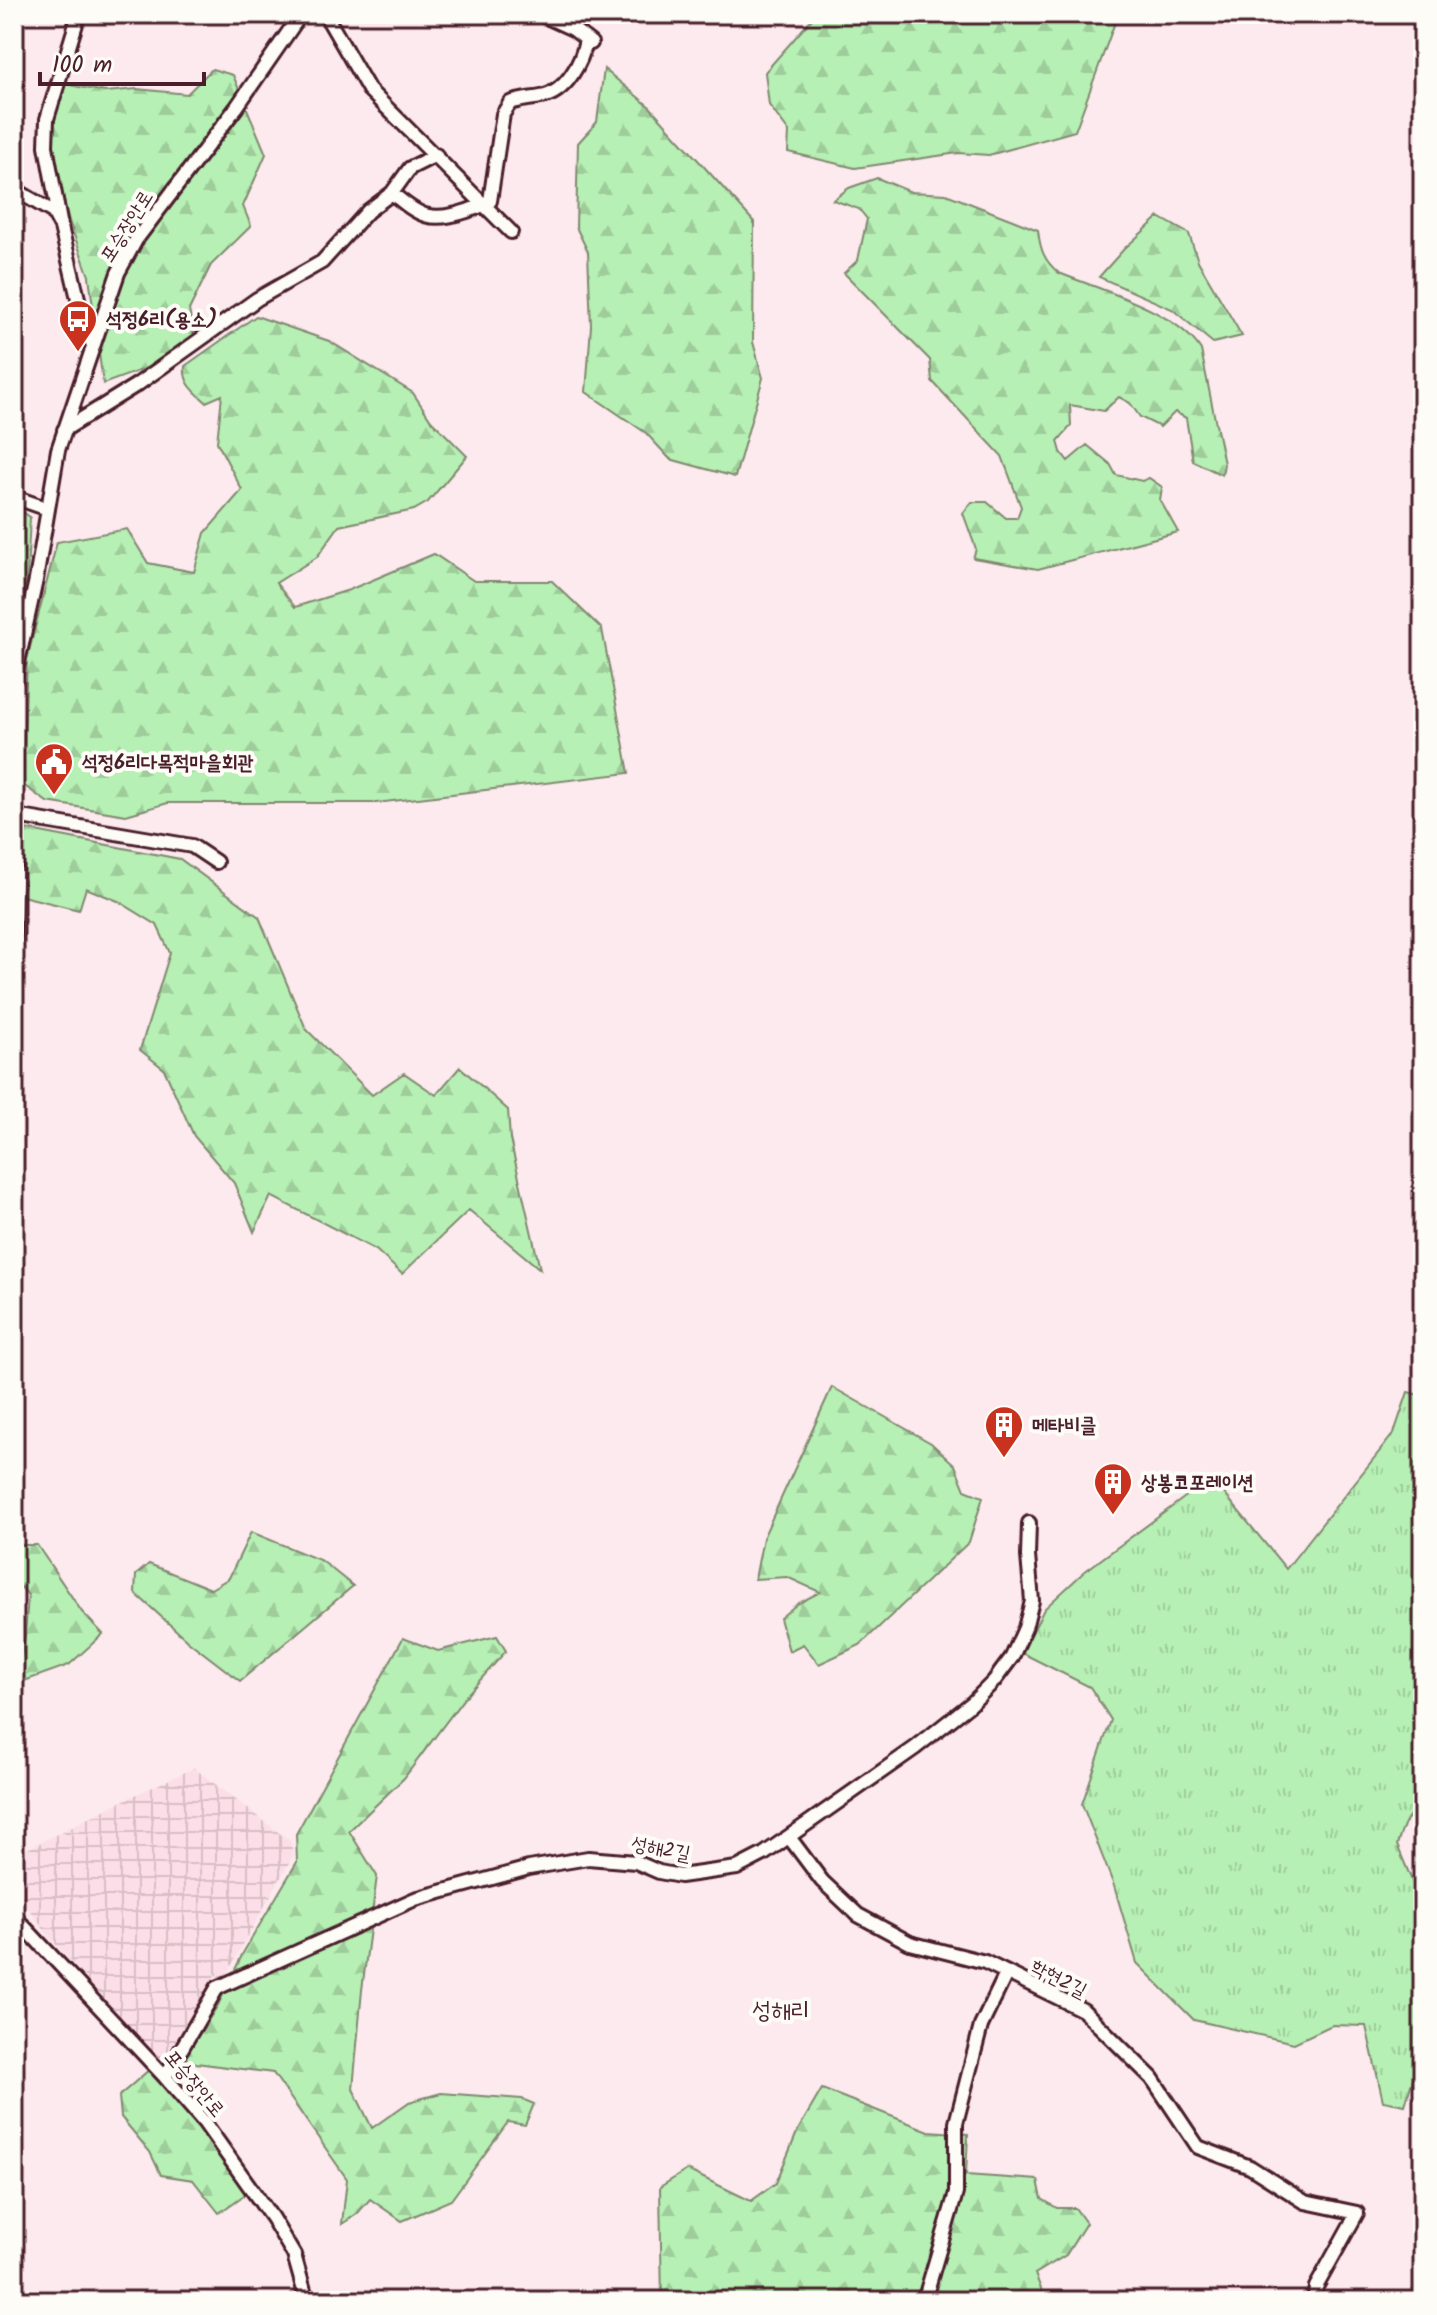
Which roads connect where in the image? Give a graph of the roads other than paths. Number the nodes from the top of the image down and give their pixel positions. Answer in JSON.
{"nodes":[{"id":1,"x":79,"y":14,"type":"edge"},
{"id":2,"x":301,"y":14,"type":"edge"},
{"id":3,"x":325,"y":14,"type":"edge"},
{"id":4,"x":540,"y":14,"type":"edge"},
{"id":5,"x":436,"y":155,"type":"junction"},
{"id":6,"x":14,"y":189,"type":"edge"},
{"id":7,"x":392,"y":193,"type":"junction"},
{"id":8,"x":485,"y":204,"type":"junction"},
{"id":9,"x":61,"y":227,"type":"junction"},
{"id":10,"x":511,"y":232,"type":"dead end"},
{"id":11,"x":93,"y":345,"type":"junction"},
{"id":12,"x":64,"y":430,"type":"junction"},
{"id":13,"x":14,"y":497,"type":"edge"},
{"id":14,"x":48,"y":509,"type":"junction"},
{"id":15,"x":14,"y":680,"type":"edge"},
{"id":16,"x":14,"y":796,"type":"edge"},
{"id":17,"x":16,"y":816,"type":"junction"},
{"id":18,"x":216,"y":862,"type":"dead end"},
{"id":19,"x":14,"y":944,"type":"edge"},
{"id":20,"x":1029,"y":1523,"type":"dead end"},
{"id":21,"x":789,"y":1837,"type":"junction"},
{"id":22,"x":14,"y":1916,"type":"edge"},
{"id":23,"x":1006,"y":1974,"type":"junction"},
{"id":24,"x":165,"y":2077,"type":"junction"},
{"id":25,"x":307,"y":2301,"type":"edge"},
{"id":26,"x":924,"y":2301,"type":"edge"},
{"id":27,"x":1314,"y":2301,"type":"edge"}],
"edges":[{"from":1,"to":9,"type":"street"},
{"from":2,"to":11,"type":"street","name":"포승장안로"},
{"from":3,"to":5,"type":"street"},
{"from":4,"to":8,"type":"street"},
{"from":5,"to":7,"type":"street"},
{"from":5,"to":8,"type":"street"},
{"from":6,"to":9,"type":"street"},
{"from":7,"to":8,"type":"street"},
{"from":7,"to":12,"type":"street"},
{"from":8,"to":10,"type":"street"},
{"from":9,"to":11,"type":"street"},
{"from":11,"to":12,"type":"street","name":"포승장안로"},
{"from":12,"to":14,"type":"street","name":"포승장안로"},
{"from":13,"to":14,"type":"street"},
{"from":14,"to":15,"type":"street","name":"포승장안로"},
{"from":16,"to":17,"type":"street"},
{"from":17,"to":18,"type":"street"},
{"from":17,"to":19,"type":"street"},
{"from":20,"to":21,"type":"street","name":"성해2길"},
{"from":21,"to":23,"type":"street"},
{"from":21,"to":24,"type":"street","name":"성해2길"},
{"from":22,"to":24,"type":"street","name":"포승장안로"},
{"from":23,"to":26,"type":"street","name":"학현2길"},
{"from":23,"to":27,"type":"street","name":"학현2길"},
{"from":24,"to":25,"type":"street","name":"포승장안로"}]}
